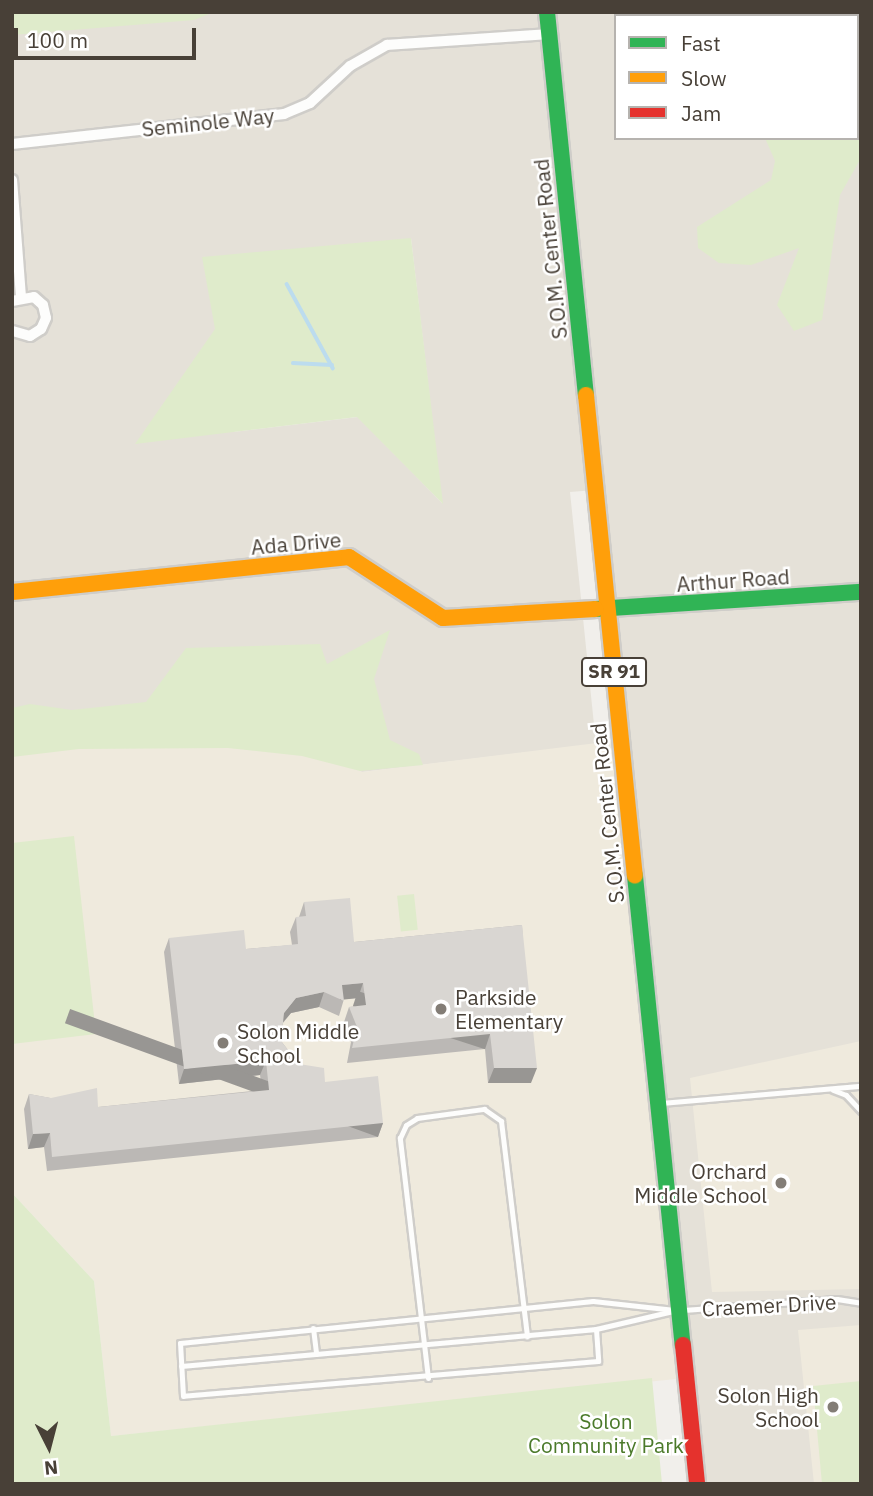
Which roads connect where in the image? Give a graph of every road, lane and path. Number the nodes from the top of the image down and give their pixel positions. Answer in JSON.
{"nodes":[{"id":1,"x":547,"y":12,"type":"edge"},
{"id":2,"x":549,"y":34,"type":"junction"},
{"id":3,"x":12,"y":144,"type":"edge"},
{"id":4,"x":12,"y":180,"type":"edge"},
{"id":5,"x":17,"y":298,"type":"edge"},
{"id":6,"x":12,"y":331,"type":"edge"},
{"id":7,"x":12,"y":592,"type":"edge"},
{"id":8,"x":861,"y":592,"type":"edge"},
{"id":9,"x":608,"y":611,"type":"junction"},
{"id":10,"x":861,"y":1086,"type":"edge"},
{"id":11,"x":830,"y":1088,"type":"junction"},
{"id":12,"x":658,"y":1103,"type":"junction"},
{"id":13,"x":861,"y":1111,"type":"edge"},
{"id":14,"x":861,"y":1303,"type":"edge"},
{"id":15,"x":522,"y":1307,"type":"junction"},
{"id":16,"x":678,"y":1310,"type":"junction"},
{"id":17,"x":422,"y":1318,"type":"junction"},
{"id":18,"x":313,"y":1328,"type":"junction"},
{"id":19,"x":596,"y":1329,"type":"junction"},
{"id":20,"x":527,"y":1336,"type":"junction"},
{"id":21,"x":425,"y":1344,"type":"junction"},
{"id":22,"x":316,"y":1354,"type":"junction"},
{"id":23,"x":181,"y":1366,"type":"junction"},
{"id":24,"x":428,"y":1378,"type":"junction"},
{"id":25,"x":697,"y":1484,"type":"edge"}],
"edges":[{"from":1,"to":2,"type":"main road","name":"S.O.M. Center Road","number":"SR 91"},
{"from":2,"to":3,"type":"street","name":"Seminole Way"},
{"from":2,"to":9,"type":"main road","name":"S.O.M. Center Road","number":"SR 91"},
{"from":4,"to":5,"type":"street"},
{"from":5,"to":6,"type":"street"},
{"from":7,"to":9,"type":"main road","name":"Ada Drive"},
{"from":8,"to":9,"type":"main road","name":"Arthur Road"},
{"from":9,"to":12,"type":"main road","name":"S.O.M. Center Road","number":"SR 91"},
{"from":10,"to":11,"type":"lane"},
{"from":11,"to":12,"type":"lane"},
{"from":11,"to":13,"type":"lane"},
{"from":12,"to":16,"type":"main road","name":"S.O.M. Center Road","number":"SR 91"},
{"from":14,"to":16,"type":"lane","name":"Craemer Drive"},
{"from":15,"to":16,"type":"lane"},
{"from":15,"to":17,"type":"lane"},
{"from":15,"to":17,"type":"lane"},
{"from":15,"to":20,"type":"lane"},
{"from":16,"to":19,"type":"lane"},
{"from":16,"to":25,"type":"main road","name":"S.O.M. Center Road","number":"SR 91"},
{"from":17,"to":18,"type":"lane"},
{"from":17,"to":21,"type":"lane"},
{"from":18,"to":22,"type":"lane"},
{"from":18,"to":23,"type":"lane"},
{"from":19,"to":20,"type":"lane"},
{"from":19,"to":24,"type":"lane"},
{"from":20,"to":21,"type":"lane"},
{"from":21,"to":22,"type":"lane"},
{"from":21,"to":24,"type":"lane"},
{"from":22,"to":23,"type":"lane"},
{"from":23,"to":24,"type":"lane"}]}
